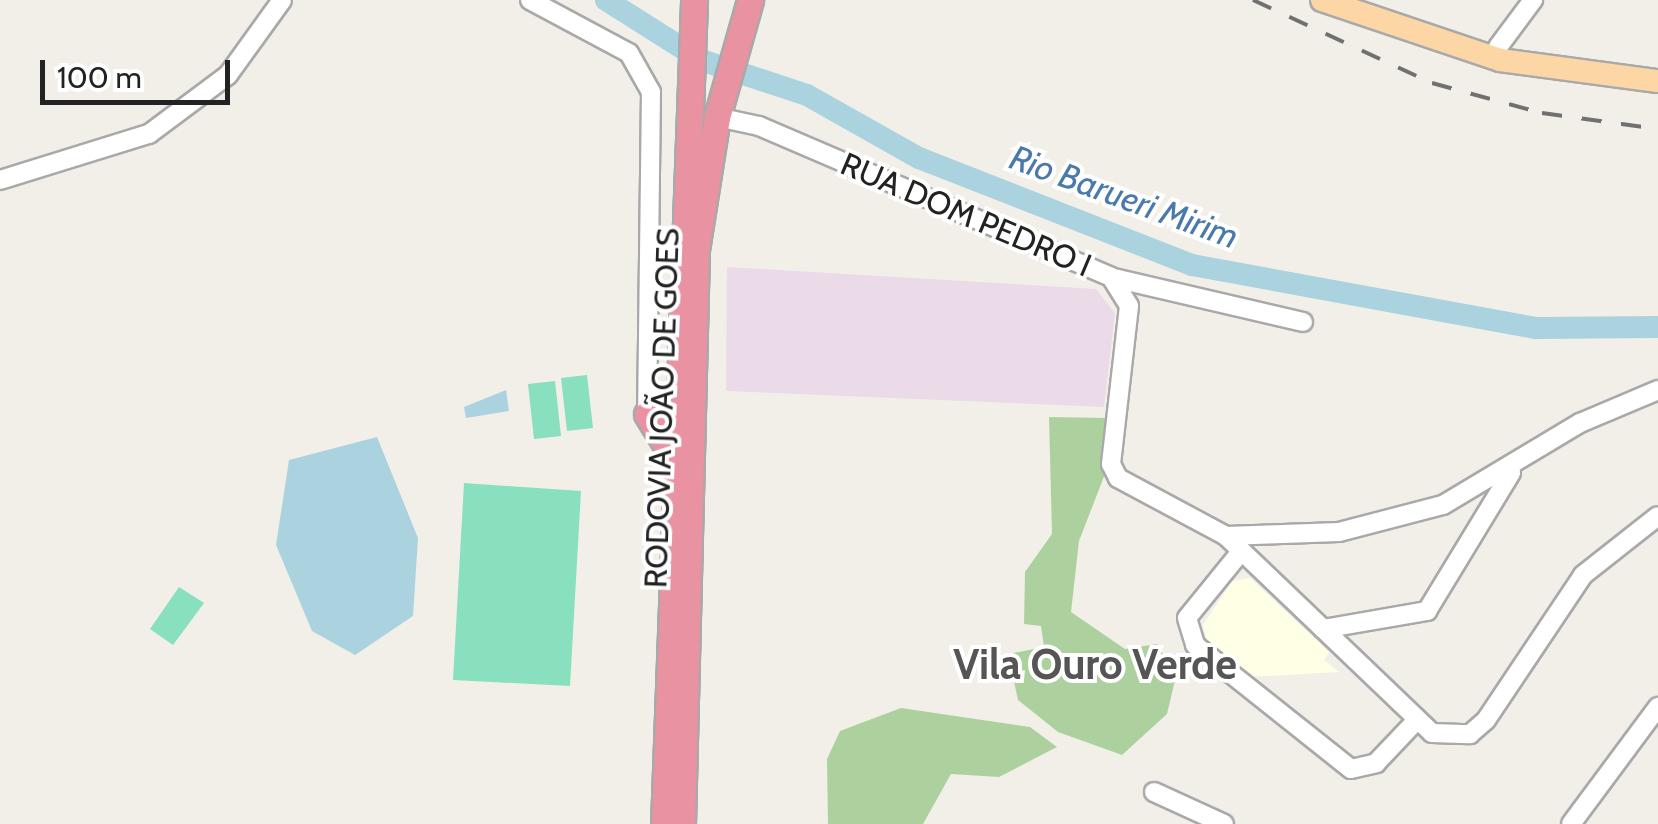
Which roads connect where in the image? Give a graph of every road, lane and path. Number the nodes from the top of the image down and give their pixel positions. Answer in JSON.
{"nodes":[{"id":1,"x":282,"y":0,"type":"edge"},
{"id":2,"x":530,"y":0,"type":"edge"},
{"id":3,"x":750,"y":0,"type":"edge"},
{"id":4,"x":1322,"y":0,"type":"edge"},
{"id":5,"x":1358,"y":0,"type":"edge"},
{"id":6,"x":1533,"y":0,"type":"edge"},
{"id":7,"x":693,"y":13,"type":"edge"},
{"id":8,"x":1408,"y":33,"type":"junction"},
{"id":9,"x":1498,"y":46,"type":"junction"},
{"id":10,"x":1658,"y":68,"type":"edge"},
{"id":11,"x":1658,"y":81,"type":"edge"},
{"id":12,"x":688,"y":90,"type":"junction"},
{"id":13,"x":719,"y":106,"type":"junction"},
{"id":14,"x":0,"y":180,"type":"edge"},
{"id":15,"x":1112,"y":277,"type":"junction"},
{"id":16,"x":1303,"y":322,"type":"dead end"},
{"id":17,"x":1658,"y":390,"type":"edge"},
{"id":18,"x":647,"y":407,"type":"junction"},
{"id":19,"x":672,"y":408,"type":"junction"},
{"id":20,"x":673,"y":456,"type":"junction"},
{"id":21,"x":1510,"y":473,"type":"junction"},
{"id":22,"x":1658,"y":516,"type":"edge"},
{"id":23,"x":1226,"y":536,"type":"junction"},
{"id":24,"x":1238,"y":554,"type":"junction"},
{"id":25,"x":1324,"y":630,"type":"junction"},
{"id":26,"x":1658,"y":706,"type":"edge"},
{"id":27,"x":1413,"y":724,"type":"junction"},
{"id":28,"x":1154,"y":792,"type":"dead end"},
{"id":29,"x":664,"y":824,"type":"edge"},
{"id":30,"x":682,"y":824,"type":"edge"},
{"id":31,"x":1224,"y":824,"type":"edge"},
{"id":32,"x":1570,"y":824,"type":"edge"}],
"edges":[{"from":1,"to":14,"type":"street"},
{"from":2,"to":18,"type":"street"},
{"from":3,"to":13,"type":"highway","name":"RODOVIA JOÃO DE GOES"},
{"from":4,"to":8,"type":"main road"},
{"from":5,"to":9,"type":"main road"},
{"from":6,"to":9,"type":"street"},
{"from":7,"to":12,"type":"highway","name":"RODOVIA JOÃO DE GOES"},
{"from":8,"to":9,"type":"main road"},
{"from":8,"to":11,"type":"main road"},
{"from":9,"to":10,"type":"main road"},
{"from":12,"to":13,"type":"highway"},
{"from":12,"to":19,"type":"highway","name":"RODOVIA JOÃO DE GOES"},
{"from":13,"to":15,"type":"street","name":"RUA DOM PEDRO I"},
{"from":13,"to":30,"type":"highway","name":"RODOVIA JOÃO DE GOES"},
{"from":15,"to":16,"type":"street"},
{"from":15,"to":23,"type":"street","name":"RUA DOM PEDRO I"},
{"from":17,"to":21,"type":"street"},
{"from":18,"to":19,"type":"highway"},
{"from":18,"to":20,"type":"highway"},
{"from":19,"to":20,"type":"highway","name":"RODOVIA JOÃO DE GOES"},
{"from":20,"to":29,"type":"highway","name":"RODOVIA JOÃO DE GOES"},
{"from":21,"to":23,"type":"street"},
{"from":21,"to":25,"type":"street"},
{"from":22,"to":27,"type":"street"},
{"from":23,"to":24,"type":"street"},
{"from":24,"to":25,"type":"street"},
{"from":24,"to":27,"type":"street"},
{"from":25,"to":27,"type":"street"},
{"from":26,"to":32,"type":"street"},
{"from":28,"to":31,"type":"street"}]}
